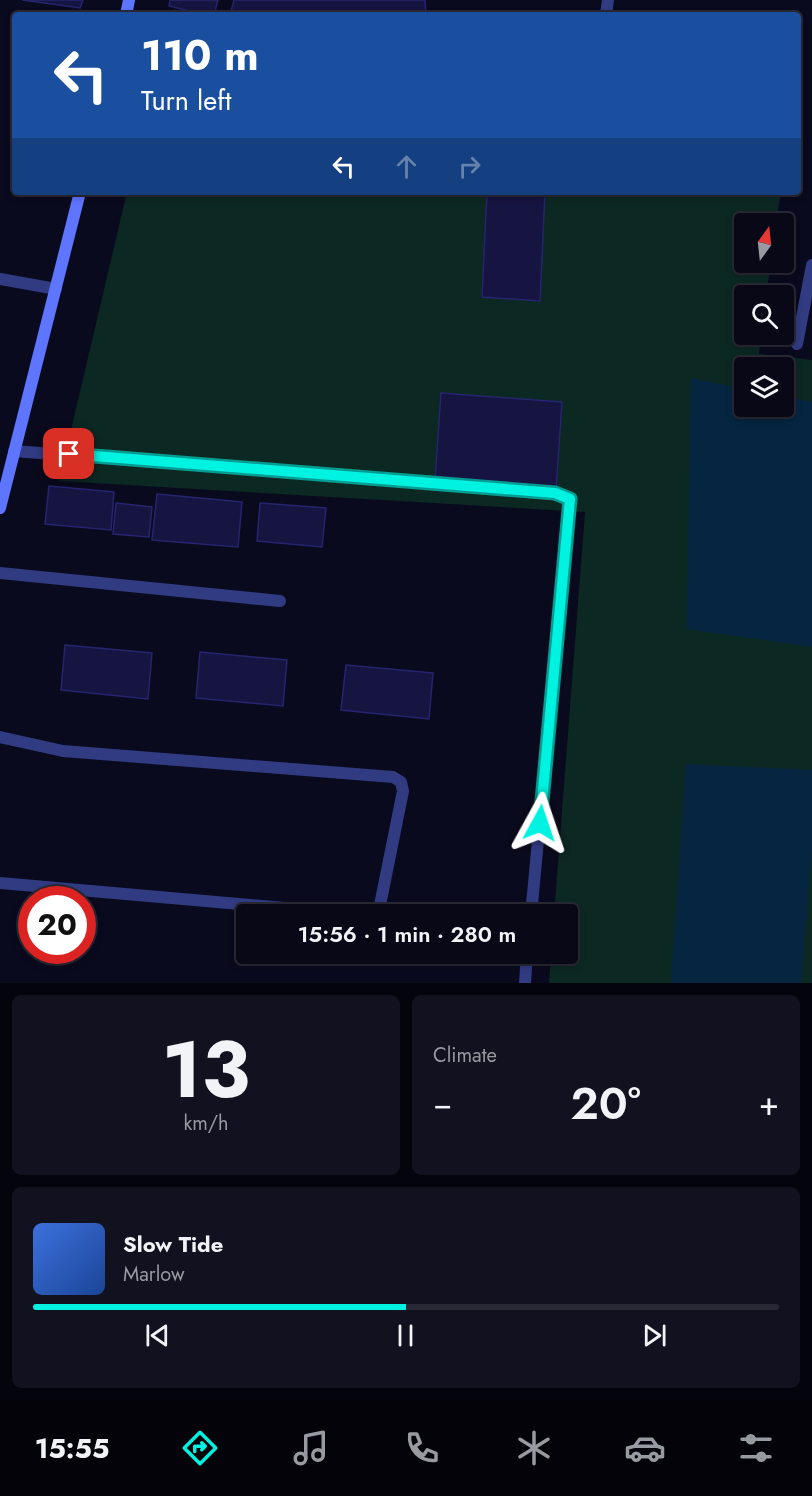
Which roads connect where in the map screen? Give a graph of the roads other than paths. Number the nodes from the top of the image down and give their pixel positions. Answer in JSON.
{"nodes":[{"id":1,"x":79,"y":195,"type":"edge"},
{"id":2,"x":812,"y":265,"type":"edge"},
{"id":3,"x":0,"y":279,"type":"edge"},
{"id":4,"x":56,"y":289,"type":"junction"},
{"id":5,"x":797,"y":344,"type":"dead end"},
{"id":6,"x":14,"y":451,"type":"junction"},
{"id":7,"x":2,"y":492,"type":"edge"},
{"id":8,"x":0,"y":508,"type":"edge"},
{"id":9,"x":0,"y":573,"type":"edge"},
{"id":10,"x":280,"y":601,"type":"dead end"},
{"id":11,"x":0,"y":737,"type":"edge"},
{"id":12,"x":0,"y":883,"type":"edge"},
{"id":13,"x":240,"y":904,"type":"edge"},
{"id":14,"x":380,"y":904,"type":"edge"},
{"id":15,"x":532,"y":904,"type":"edge"},
{"id":16,"x":526,"y":964,"type":"edge"},
{"id":17,"x":525,"y":983,"type":"edge"}],
"edges":[{"from":1,"to":4,"type":"main road"},
{"from":2,"to":5,"type":"street"},
{"from":3,"to":4,"type":"street"},
{"from":4,"to":6,"type":"main road"},
{"from":6,"to":7,"type":"main road"},
{"from":6,"to":15,"type":"street"},
{"from":7,"to":8,"type":"main road"},
{"from":9,"to":10,"type":"street"},
{"from":11,"to":14,"type":"street"},
{"from":12,"to":13,"type":"street"},
{"from":16,"to":17,"type":"street"}]}
